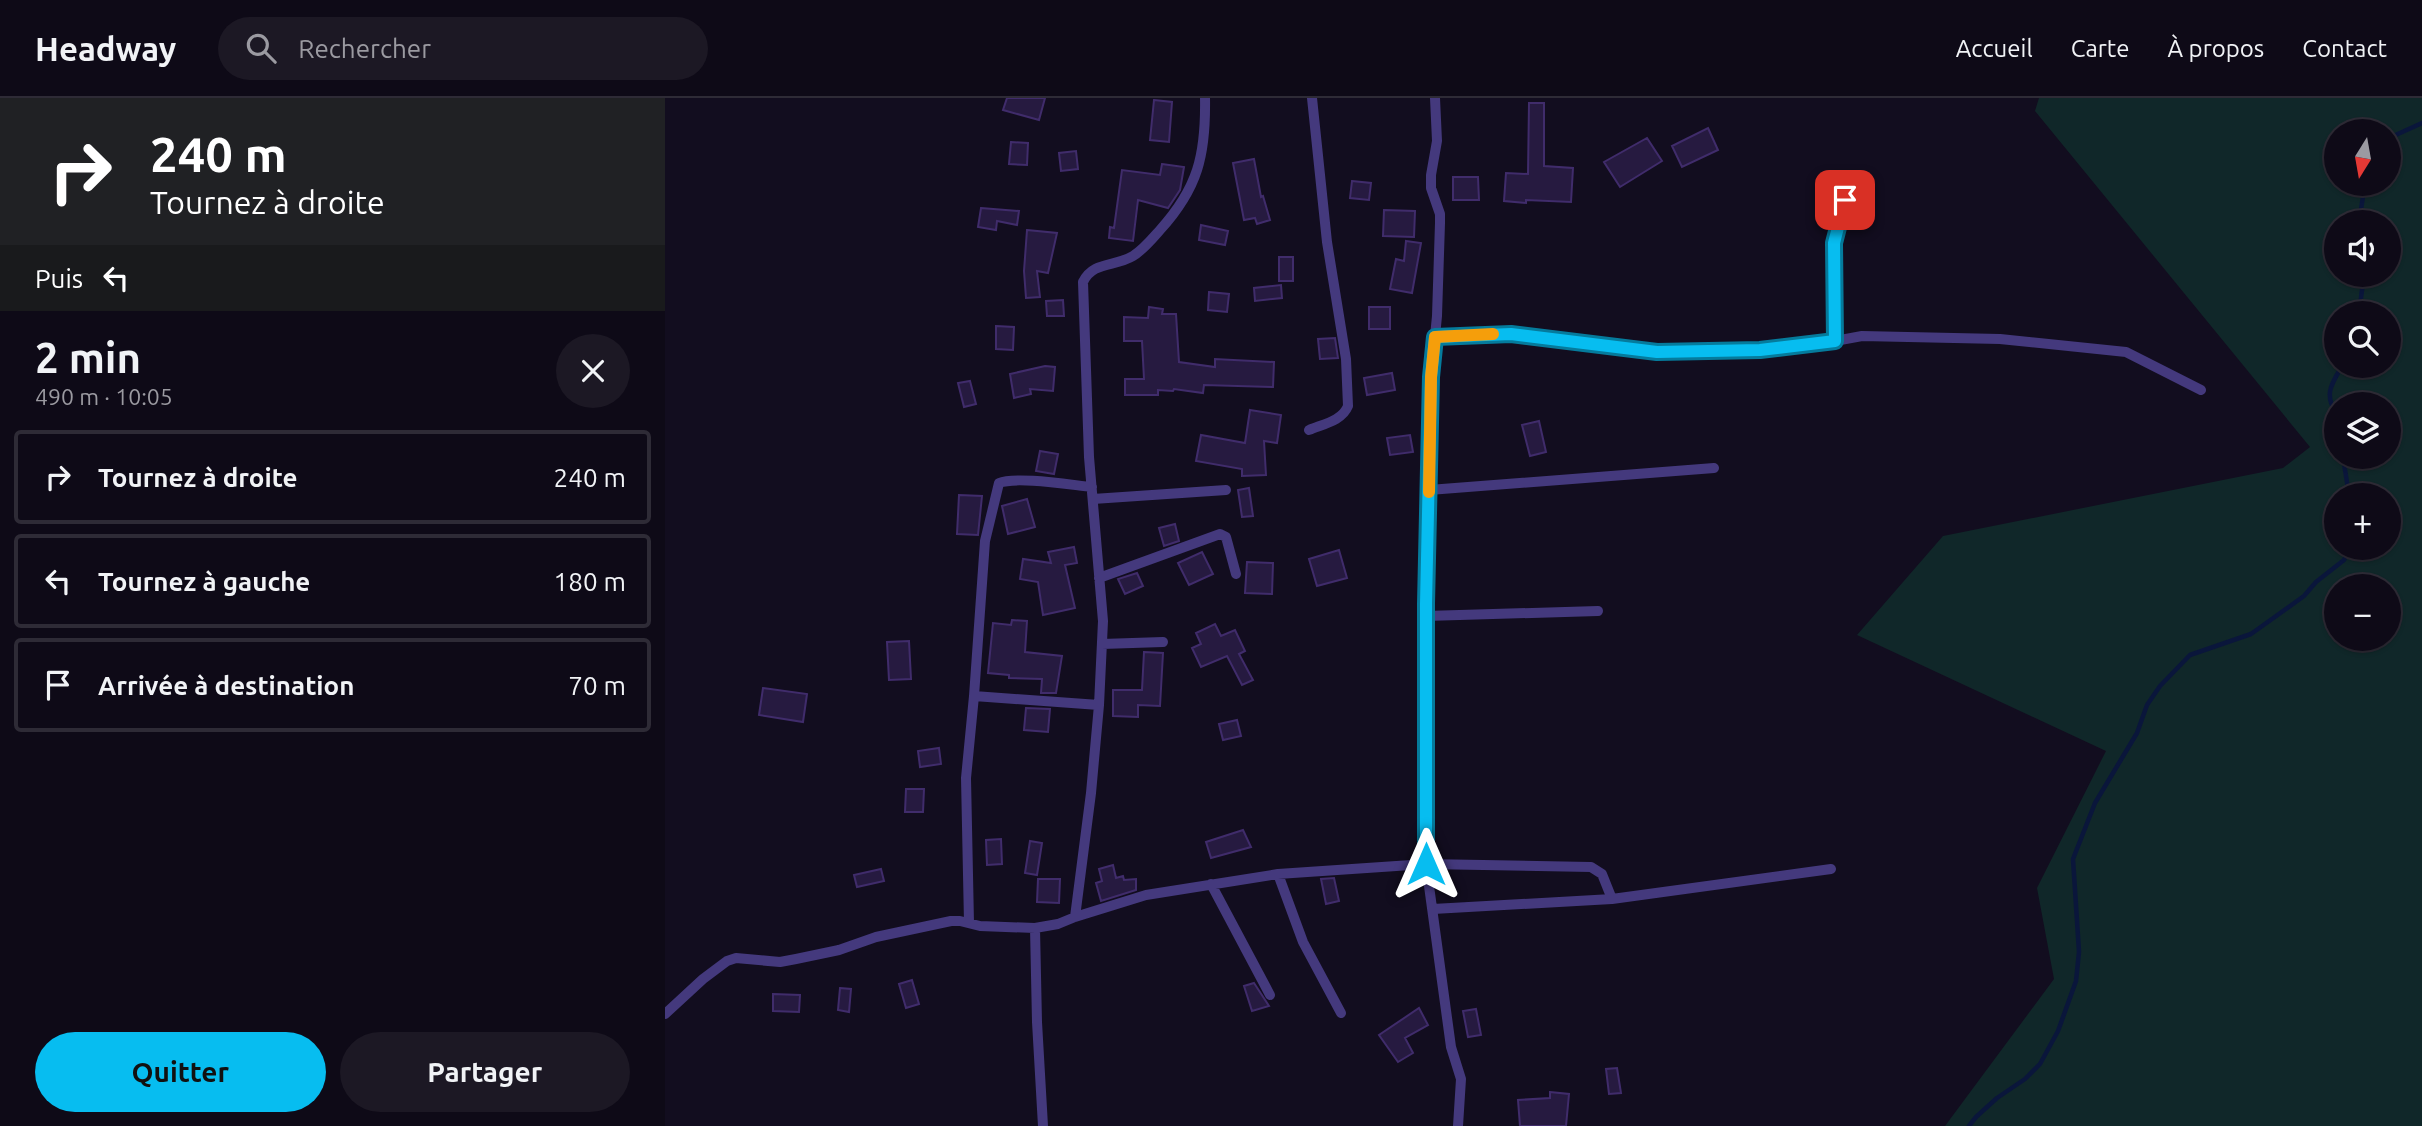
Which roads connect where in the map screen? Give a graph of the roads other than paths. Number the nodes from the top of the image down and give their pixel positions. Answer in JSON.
{"nodes":[{"id":1,"x":1205,"y":98,"type":"edge"},
{"id":2,"x":1312,"y":98,"type":"edge"},
{"id":3,"x":1439,"y":98,"type":"edge"},
{"id":4,"x":1845,"y":200,"type":"dead end"},
{"id":5,"x":1435,"y":337,"type":"junction"},
{"id":6,"x":1835,"y":341,"type":"junction"},
{"id":7,"x":2201,"y":390,"type":"dead end"},
{"id":8,"x":1308,"y":429,"type":"dead end"},
{"id":9,"x":1714,"y":468,"type":"dead end"},
{"id":10,"x":1226,"y":490,"type":"dead end"},
{"id":11,"x":1429,"y":490,"type":"junction"},
{"id":12,"x":1092,"y":493,"type":"junction"},
{"id":13,"x":1236,"y":574,"type":"dead end"},
{"id":14,"x":1100,"y":578,"type":"junction"},
{"id":15,"x":1598,"y":611,"type":"dead end"},
{"id":16,"x":1426,"y":616,"type":"junction"},
{"id":17,"x":1163,"y":642,"type":"dead end"},
{"id":18,"x":1102,"y":643,"type":"junction"},
{"id":19,"x":974,"y":696,"type":"junction"},
{"id":20,"x":1099,"y":705,"type":"junction"},
{"id":21,"x":1426,"y":864,"type":"junction"},
{"id":22,"x":1831,"y":869,"type":"dead end"},
{"id":23,"x":1278,"y":874,"type":"junction"},
{"id":24,"x":1211,"y":884,"type":"junction"},
{"id":25,"x":1612,"y":899,"type":"junction"},
{"id":26,"x":1433,"y":909,"type":"junction"},
{"id":27,"x":1075,"y":917,"type":"junction"},
{"id":28,"x":969,"y":923,"type":"junction"},
{"id":29,"x":1035,"y":928,"type":"junction"},
{"id":30,"x":1270,"y":995,"type":"dead end"},
{"id":31,"x":1341,"y":1013,"type":"dead end"},
{"id":32,"x":665,"y":1014,"type":"edge"},
{"id":33,"x":1043,"y":1126,"type":"edge"},
{"id":34,"x":1458,"y":1126,"type":"edge"}],
"edges":[{"from":1,"to":12,"type":"street"},
{"from":2,"to":8,"type":"street"},
{"from":3,"to":5,"type":"street"},
{"from":4,"to":6,"type":"street"},
{"from":5,"to":6,"type":"street"},
{"from":5,"to":11,"type":"street"},
{"from":6,"to":7,"type":"street"},
{"from":9,"to":11,"type":"street"},
{"from":10,"to":12,"type":"street"},
{"from":11,"to":16,"type":"street"},
{"from":12,"to":14,"type":"street"},
{"from":12,"to":19,"type":"street"},
{"from":13,"to":14,"type":"street"},
{"from":14,"to":18,"type":"street"},
{"from":15,"to":16,"type":"street"},
{"from":16,"to":21,"type":"street"},
{"from":17,"to":18,"type":"street"},
{"from":18,"to":20,"type":"street"},
{"from":19,"to":20,"type":"street"},
{"from":19,"to":28,"type":"street"},
{"from":20,"to":27,"type":"street"},
{"from":21,"to":23,"type":"street"},
{"from":21,"to":25,"type":"street"},
{"from":21,"to":26,"type":"street"},
{"from":22,"to":25,"type":"street"},
{"from":23,"to":24,"type":"street"},
{"from":23,"to":31,"type":"street"},
{"from":24,"to":27,"type":"street"},
{"from":24,"to":30,"type":"street"},
{"from":25,"to":26,"type":"street"},
{"from":26,"to":34,"type":"street"},
{"from":27,"to":29,"type":"street"},
{"from":28,"to":29,"type":"street"},
{"from":28,"to":32,"type":"street"},
{"from":29,"to":33,"type":"street"}]}
